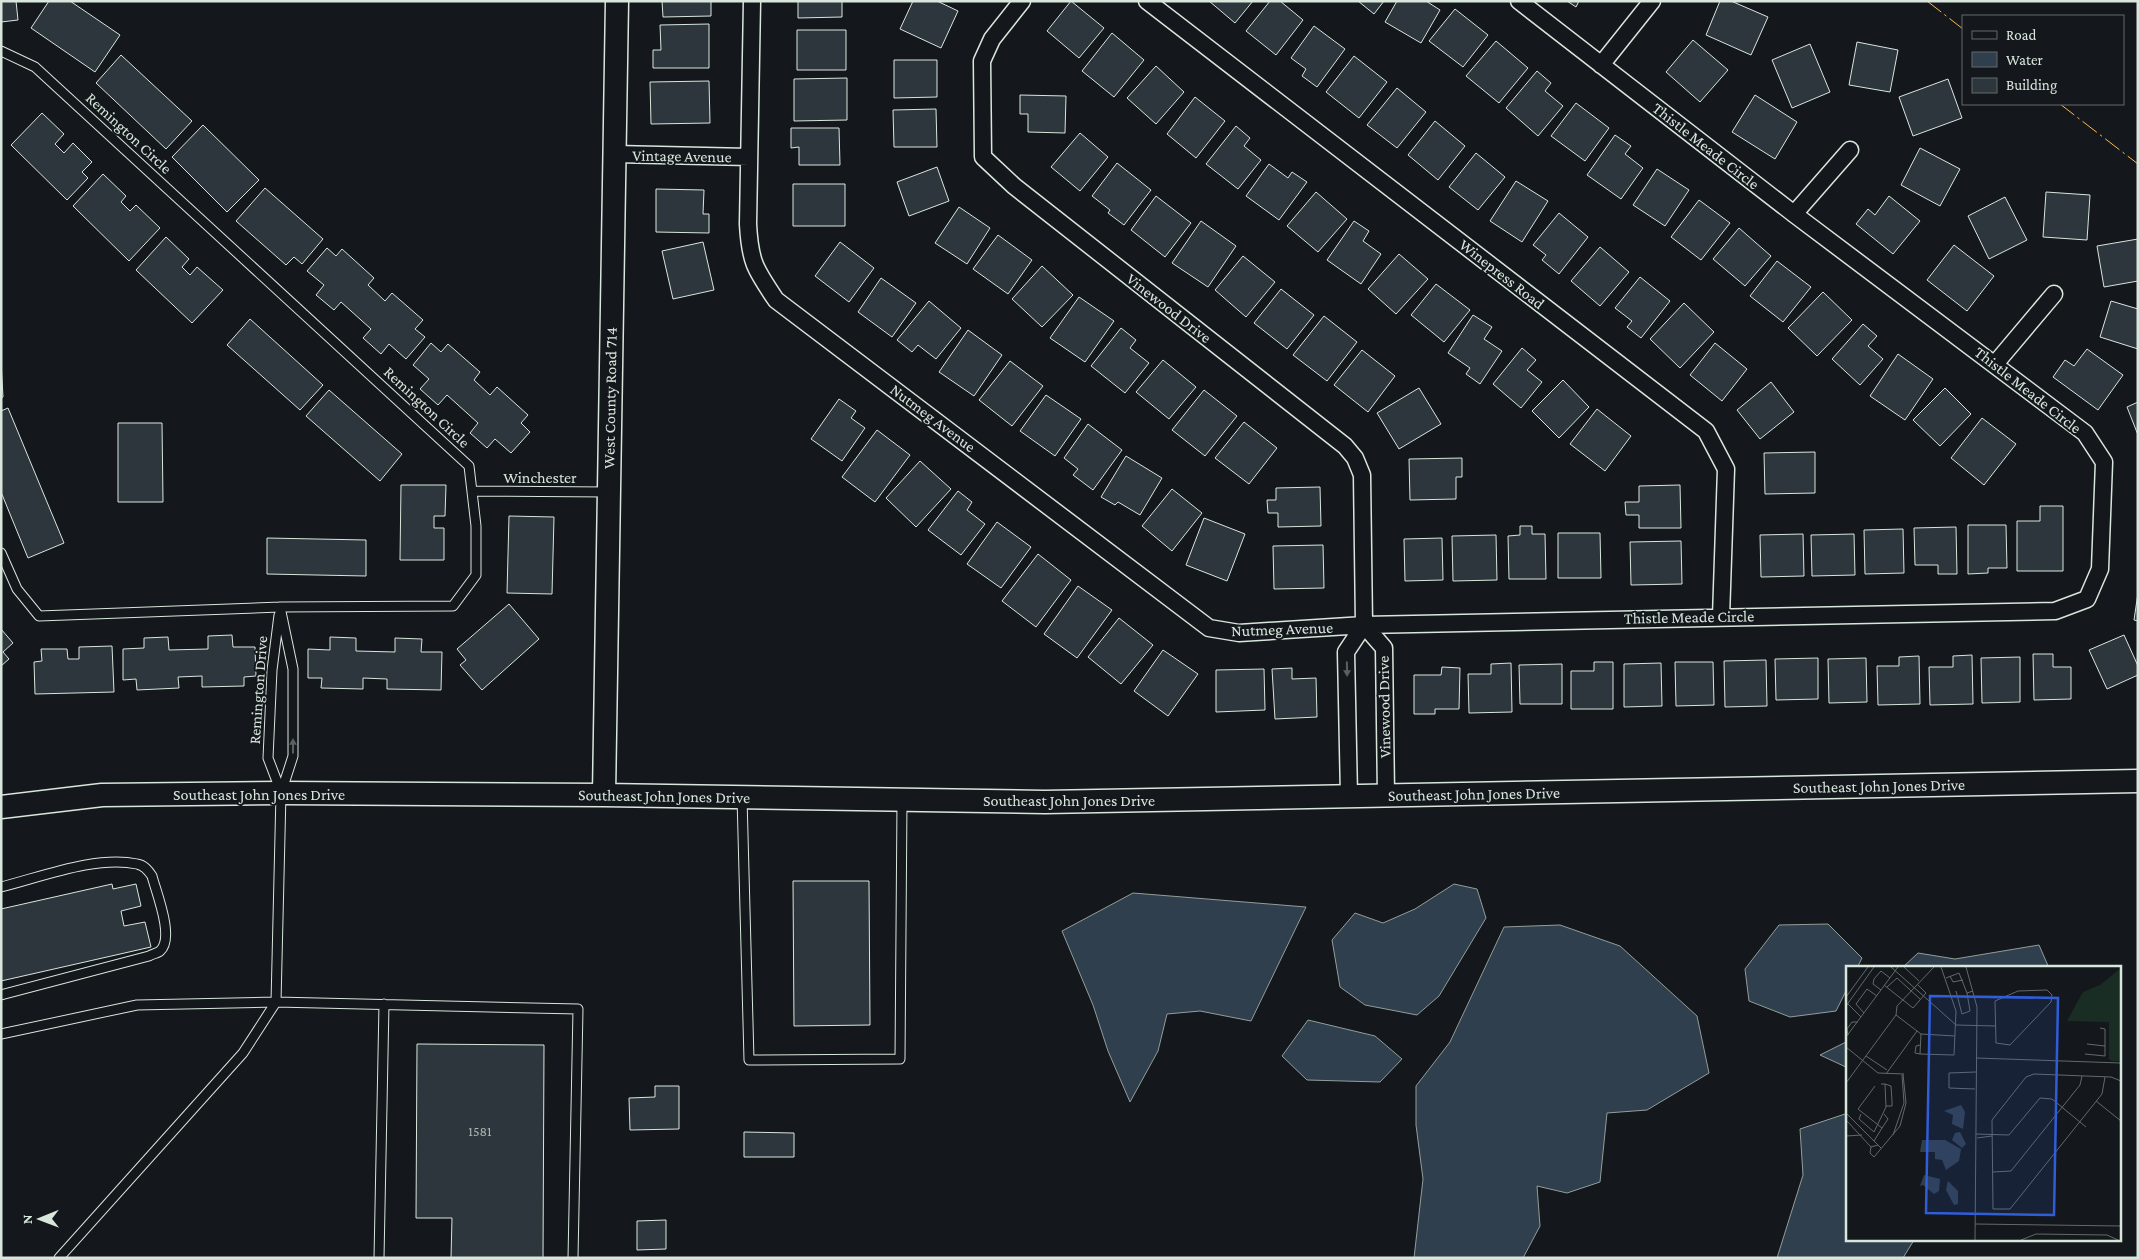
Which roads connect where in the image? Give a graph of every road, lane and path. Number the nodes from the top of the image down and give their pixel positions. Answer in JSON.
{"nodes":[{"id":1,"x":617,"y":1,"type":"edge"},
{"id":2,"x":752,"y":1,"type":"edge"},
{"id":3,"x":1022,"y":1,"type":"edge"},
{"id":4,"x":1147,"y":1,"type":"edge"},
{"id":5,"x":1519,"y":1,"type":"edge"},
{"id":6,"x":1652,"y":1,"type":"edge"},
{"id":7,"x":1,"y":51,"type":"edge"},
{"id":8,"x":1601,"y":65,"type":"junction"},
{"id":9,"x":1850,"y":150,"type":"dead end"},
{"id":10,"x":616,"y":154,"type":"junction"},
{"id":11,"x":749,"y":157,"type":"junction"},
{"id":12,"x":1794,"y":214,"type":"junction"},
{"id":13,"x":2054,"y":294,"type":"dead end"},
{"id":14,"x":1996,"y":364,"type":"junction"},
{"id":15,"x":472,"y":491,"type":"junction"},
{"id":16,"x":608,"y":492,"type":"junction"},
{"id":17,"x":1,"y":553,"type":"edge"},
{"id":18,"x":280,"y":607,"type":"junction"},
{"id":19,"x":1721,"y":617,"type":"junction"},
{"id":20,"x":1364,"y":625,"type":"junction"},
{"id":21,"x":2138,"y":781,"type":"edge"},
{"id":22,"x":281,"y":793,"type":"junction"},
{"id":23,"x":604,"y":795,"type":"junction"},
{"id":24,"x":1386,"y":795,"type":"junction"},
{"id":25,"x":1349,"y":796,"type":"junction"},
{"id":26,"x":742,"y":797,"type":"junction"},
{"id":27,"x":902,"y":800,"type":"junction"},
{"id":28,"x":1,"y":807,"type":"edge"},
{"id":29,"x":1,"y":887,"type":"edge"},
{"id":30,"x":1,"y":995,"type":"edge"},
{"id":31,"x":276,"y":1002,"type":"junction"},
{"id":32,"x":384,"y":1004,"type":"junction"},
{"id":33,"x":1,"y":1034,"type":"edge"},
{"id":34,"x":59,"y":1258,"type":"edge"},
{"id":35,"x":378,"y":1258,"type":"edge"},
{"id":36,"x":573,"y":1258,"type":"edge"}],
"edges":[{"from":1,"to":10,"type":"main road","name":"West County Road 714"},
{"from":2,"to":11,"type":"street","name":"Nutmeg Avenue"},
{"from":3,"to":20,"type":"street","name":"Vinewood Drive"},
{"from":4,"to":19,"type":"street","name":"Winepress Road"},
{"from":5,"to":8,"type":"street","name":"Thistle Meade Circle"},
{"from":6,"to":8,"type":"street"},
{"from":7,"to":15,"type":"lane","name":"Remington Circle"},
{"from":8,"to":12,"type":"street","name":"Thistle Meade Circle"},
{"from":9,"to":12,"type":"street"},
{"from":10,"to":11,"type":"street","name":"Vintage Avenue"},
{"from":10,"to":16,"type":"main road","name":"West County Road 714"},
{"from":11,"to":20,"type":"street","name":"Nutmeg Avenue"},
{"from":12,"to":14,"type":"street","name":"Thistle Meade Circle"},
{"from":13,"to":14,"type":"street"},
{"from":14,"to":19,"type":"street","name":"Thistle Meade Circle"},
{"from":15,"to":16,"type":"lane","name":"Winchester"},
{"from":15,"to":18,"type":"lane","name":"Remington Circle"},
{"from":16,"to":23,"type":"main road","name":"West County Road 714"},
{"from":17,"to":18,"type":"lane","name":"Remington Circle"},
{"from":18,"to":22,"type":"lane","name":"Remington Drive"},
{"from":22,"to":18,"type":"lane","name":"Remington Drive","one_way":true},
{"from":19,"to":20,"type":"street","name":"Thistle Meade Circle"},
{"from":20,"to":24,"type":"street","name":"Vinewood Drive"},
{"from":20,"to":25,"type":"street","one_way":true},
{"from":21,"to":24,"type":"main road","name":"Southeast John Jones Drive"},
{"from":22,"to":23,"type":"main road","name":"Southeast John Jones Drive"},
{"from":22,"to":28,"type":"main road","name":"Southeast John Jones Drive"},
{"from":22,"to":31,"type":"lane"},
{"from":23,"to":26,"type":"main road","name":"Southeast John Jones Drive"},
{"from":24,"to":25,"type":"main road","name":"Southeast John Jones Drive"},
{"from":25,"to":27,"type":"main road","name":"Southeast John Jones Drive"},
{"from":26,"to":27,"type":"main road","name":"Southeast John Jones Drive"},
{"from":26,"to":27,"type":"lane"},
{"from":29,"to":30,"type":"lane"},
{"from":31,"to":32,"type":"lane"},
{"from":31,"to":33,"type":"lane"},
{"from":31,"to":34,"type":"lane"},
{"from":32,"to":35,"type":"lane"},
{"from":32,"to":36,"type":"lane"}]}
